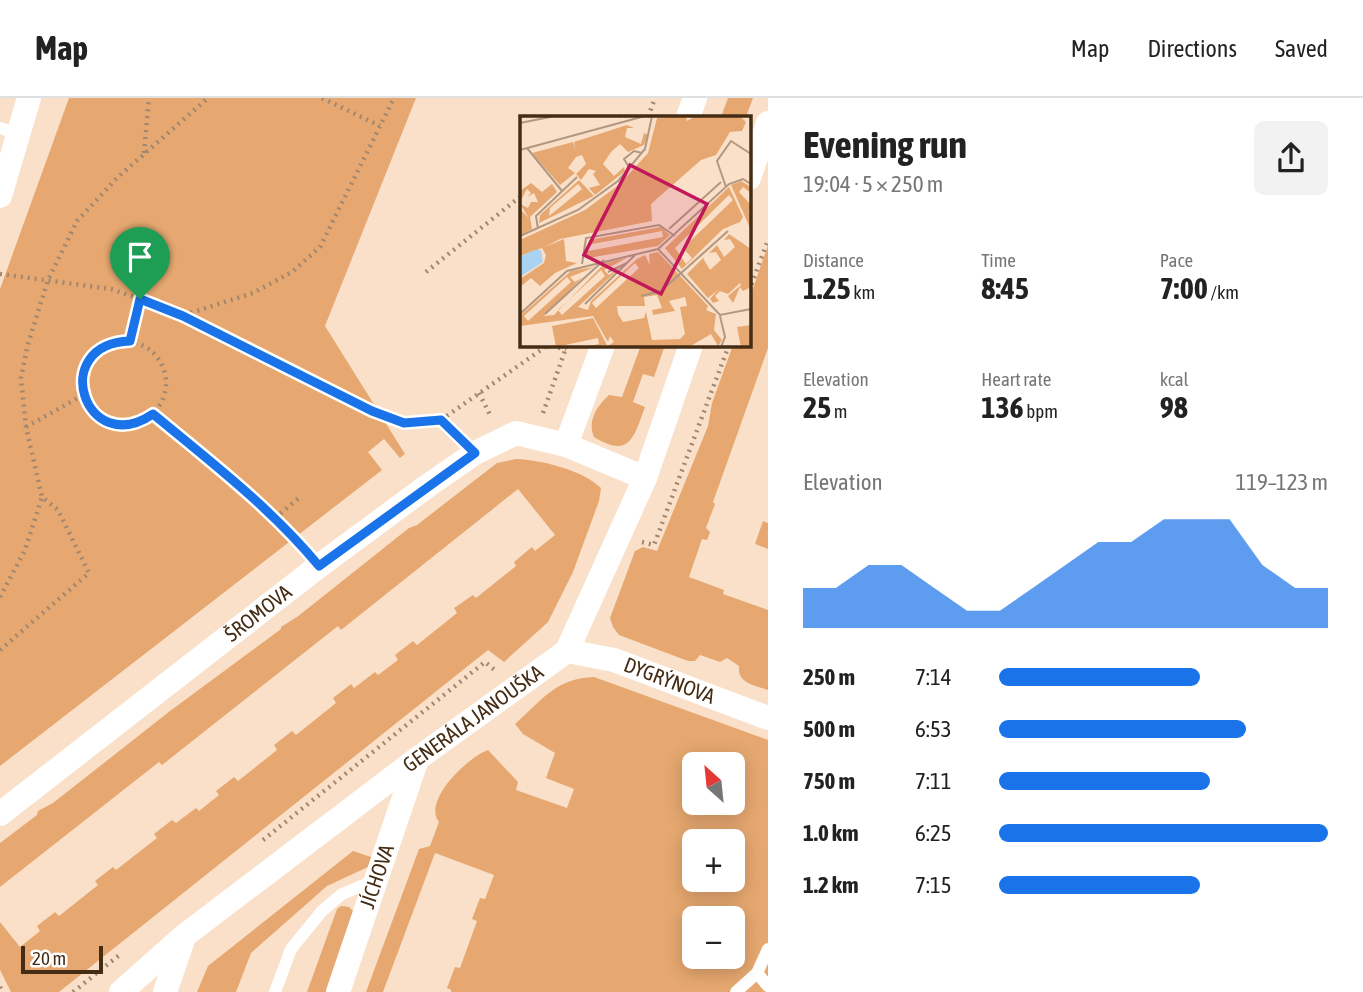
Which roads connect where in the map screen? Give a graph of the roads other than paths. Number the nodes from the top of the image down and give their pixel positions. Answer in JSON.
{"nodes":[{"id":1,"x":29,"y":98,"type":"edge"},
{"id":2,"x":695,"y":98,"type":"edge"},
{"id":3,"x":688,"y":116,"type":"edge"},
{"id":4,"x":768,"y":123,"type":"edge"},
{"id":5,"x":10,"y":132,"type":"edge"},
{"id":6,"x":750,"y":175,"type":"edge"},
{"id":7,"x":0,"y":196,"type":"edge"},
{"id":8,"x":603,"y":346,"type":"edge"},
{"id":9,"x":691,"y":346,"type":"edge"},
{"id":10,"x":566,"y":445,"type":"junction"},
{"id":11,"x":645,"y":478,"type":"junction"},
{"id":12,"x":567,"y":651,"type":"junction"},
{"id":13,"x":768,"y":718,"type":"edge"},
{"id":14,"x":417,"y":759,"type":"junction"},
{"id":15,"x":0,"y":814,"type":"edge"},
{"id":16,"x":376,"y":880,"type":"junction"},
{"id":17,"x":184,"y":936,"type":"junction"},
{"id":18,"x":768,"y":949,"type":"edge"},
{"id":19,"x":757,"y":973,"type":"junction"},
{"id":20,"x":768,"y":986,"type":"edge"},
{"id":21,"x":121,"y":992,"type":"edge"},
{"id":22,"x":165,"y":992,"type":"edge"},
{"id":23,"x":275,"y":992,"type":"edge"},
{"id":24,"x":338,"y":992,"type":"edge"},
{"id":25,"x":736,"y":992,"type":"edge"}],
"edges":[{"from":1,"to":5,"type":"street"},
{"from":2,"to":3,"type":"street"},
{"from":4,"to":6,"type":"street"},
{"from":5,"to":7,"type":"street"},
{"from":8,"to":10,"type":"street"},
{"from":9,"to":11,"type":"street","name":"GENERÁLA JANOUŠKA"},
{"from":10,"to":11,"type":"street","name":"ŠROMOVA"},
{"from":10,"to":15,"type":"street","name":"ŠROMOVA"},
{"from":11,"to":12,"type":"street","name":"GENERÁLA JANOUŠKA"},
{"from":12,"to":13,"type":"street","name":"DYGRÝNOVA"},
{"from":12,"to":14,"type":"street","name":"GENERÁLA JANOUŠKA"},
{"from":14,"to":16,"type":"street","name":"JÍCHOVA"},
{"from":14,"to":17,"type":"street","name":"GENERÁLA JANOUŠKA"},
{"from":16,"to":23,"type":"lane"},
{"from":16,"to":24,"type":"street","name":"JÍCHOVA"},
{"from":17,"to":21,"type":"street","name":"GENERÁLA JANOUŠKA"},
{"from":17,"to":22,"type":"street"},
{"from":18,"to":19,"type":"lane"},
{"from":19,"to":20,"type":"lane"},
{"from":19,"to":25,"type":"lane"}]}
